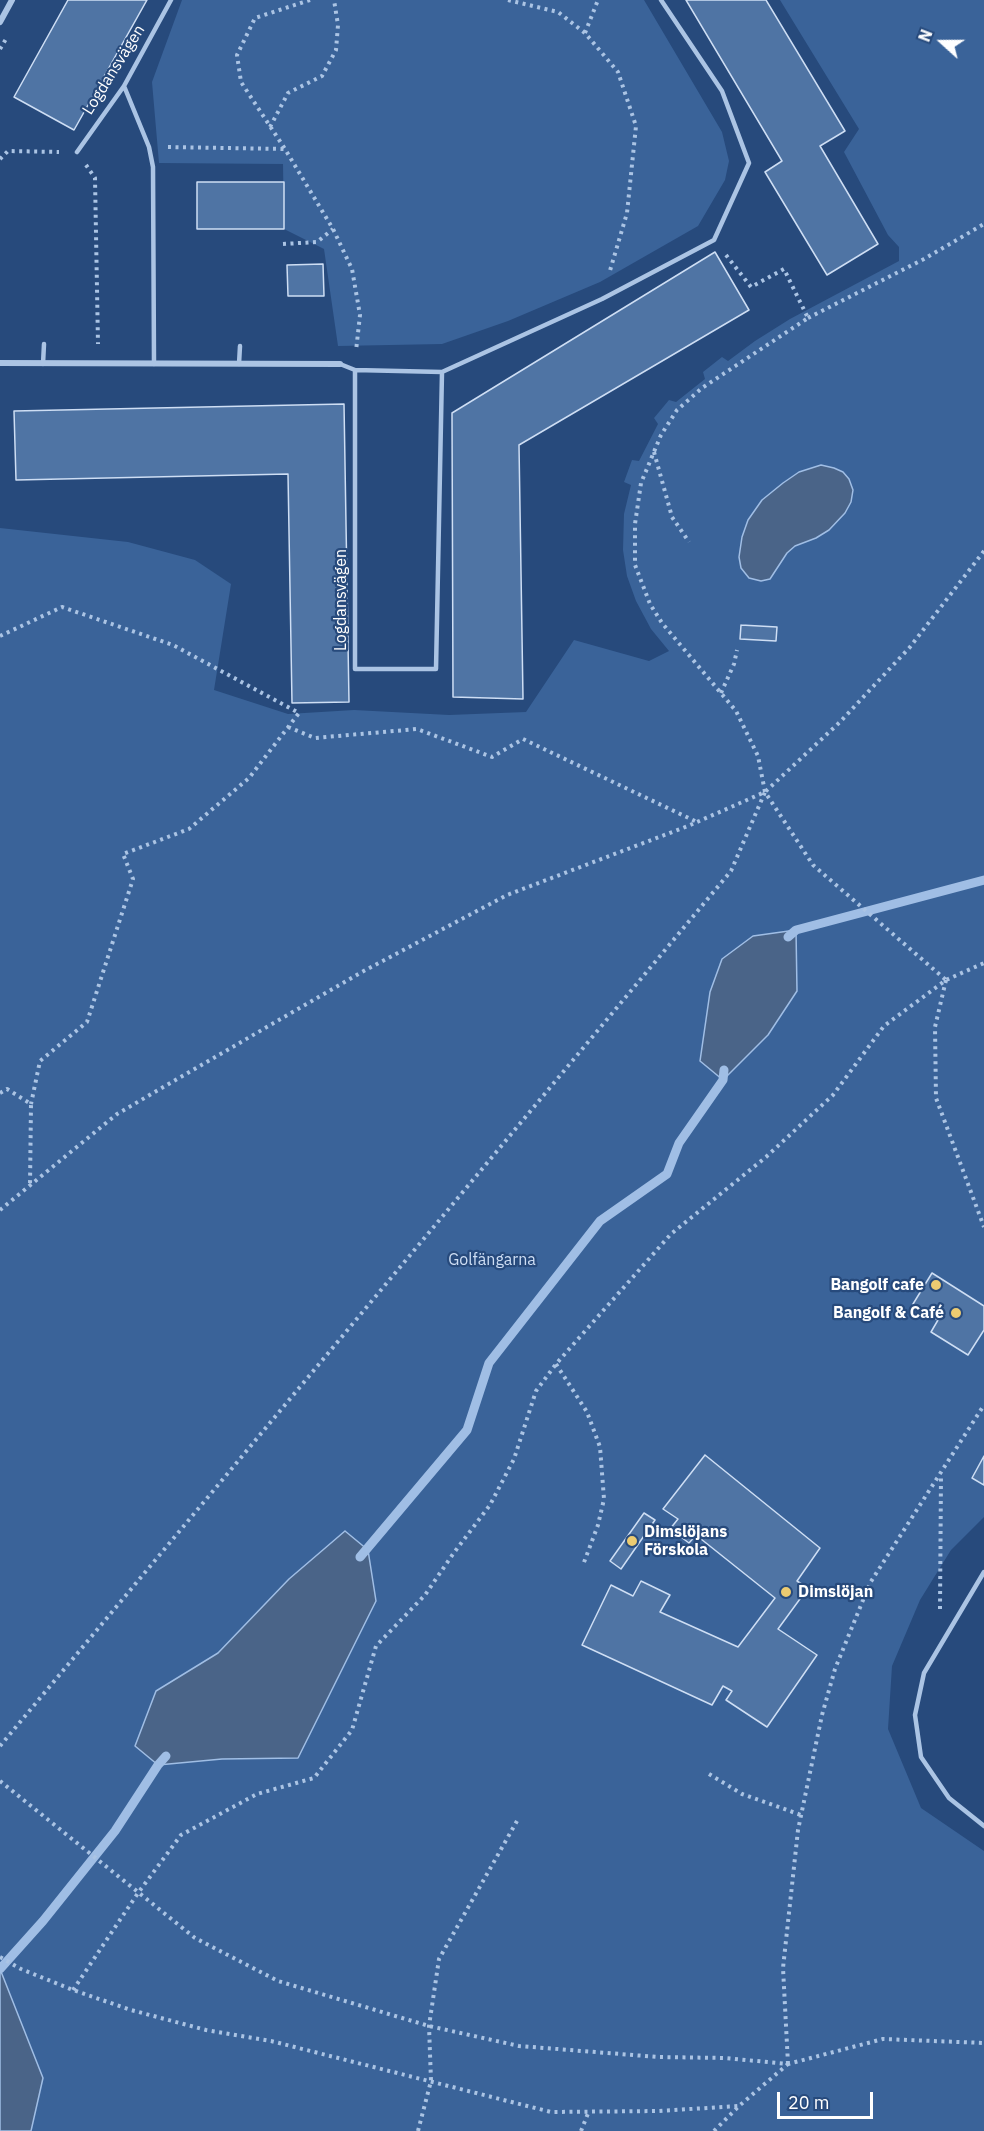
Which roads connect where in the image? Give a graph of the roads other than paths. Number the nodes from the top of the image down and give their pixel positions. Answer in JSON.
{"nodes":[{"id":1,"x":12,"y":0,"type":"edge"},
{"id":2,"x":171,"y":0,"type":"edge"},
{"id":3,"x":661,"y":0,"type":"edge"},
{"id":4,"x":0,"y":22,"type":"edge"},
{"id":5,"x":124,"y":86,"type":"junction"},
{"id":6,"x":77,"y":152,"type":"road end"},
{"id":7,"x":44,"y":344,"type":"dead end"},
{"id":8,"x":240,"y":345,"type":"dead end"},
{"id":9,"x":0,"y":363,"type":"edge"},
{"id":10,"x":42,"y":364,"type":"junction"},
{"id":11,"x":154,"y":364,"type":"junction"},
{"id":12,"x":239,"y":364,"type":"junction"},
{"id":13,"x":340,"y":364,"type":"joint"},
{"id":14,"x":355,"y":370,"type":"junction"},
{"id":15,"x":442,"y":372,"type":"junction"},
{"id":16,"x":984,"y":1572,"type":"edge"},
{"id":17,"x":984,"y":1826,"type":"edge"}],
"edges":[{"from":1,"to":4,"type":"street"},
{"from":2,"to":5,"type":"lane","name":"Logdansvägen"},
{"from":3,"to":15,"type":"lane"},
{"from":5,"to":6,"type":"lane","name":"Logdansvägen"},
{"from":5,"to":11,"type":"lane"},
{"from":7,"to":10,"type":"lane"},
{"from":8,"to":12,"type":"lane"},
{"from":9,"to":10,"type":"street"},
{"from":10,"to":11,"type":"street"},
{"from":11,"to":12,"type":"street"},
{"from":12,"to":13,"type":"street"},
{"from":13,"to":14,"type":"lane"},
{"from":14,"to":15,"type":"lane"},
{"from":14,"to":15,"type":"lane","name":"Logdansvägen"},
{"from":16,"to":17,"type":"lane"}]}
